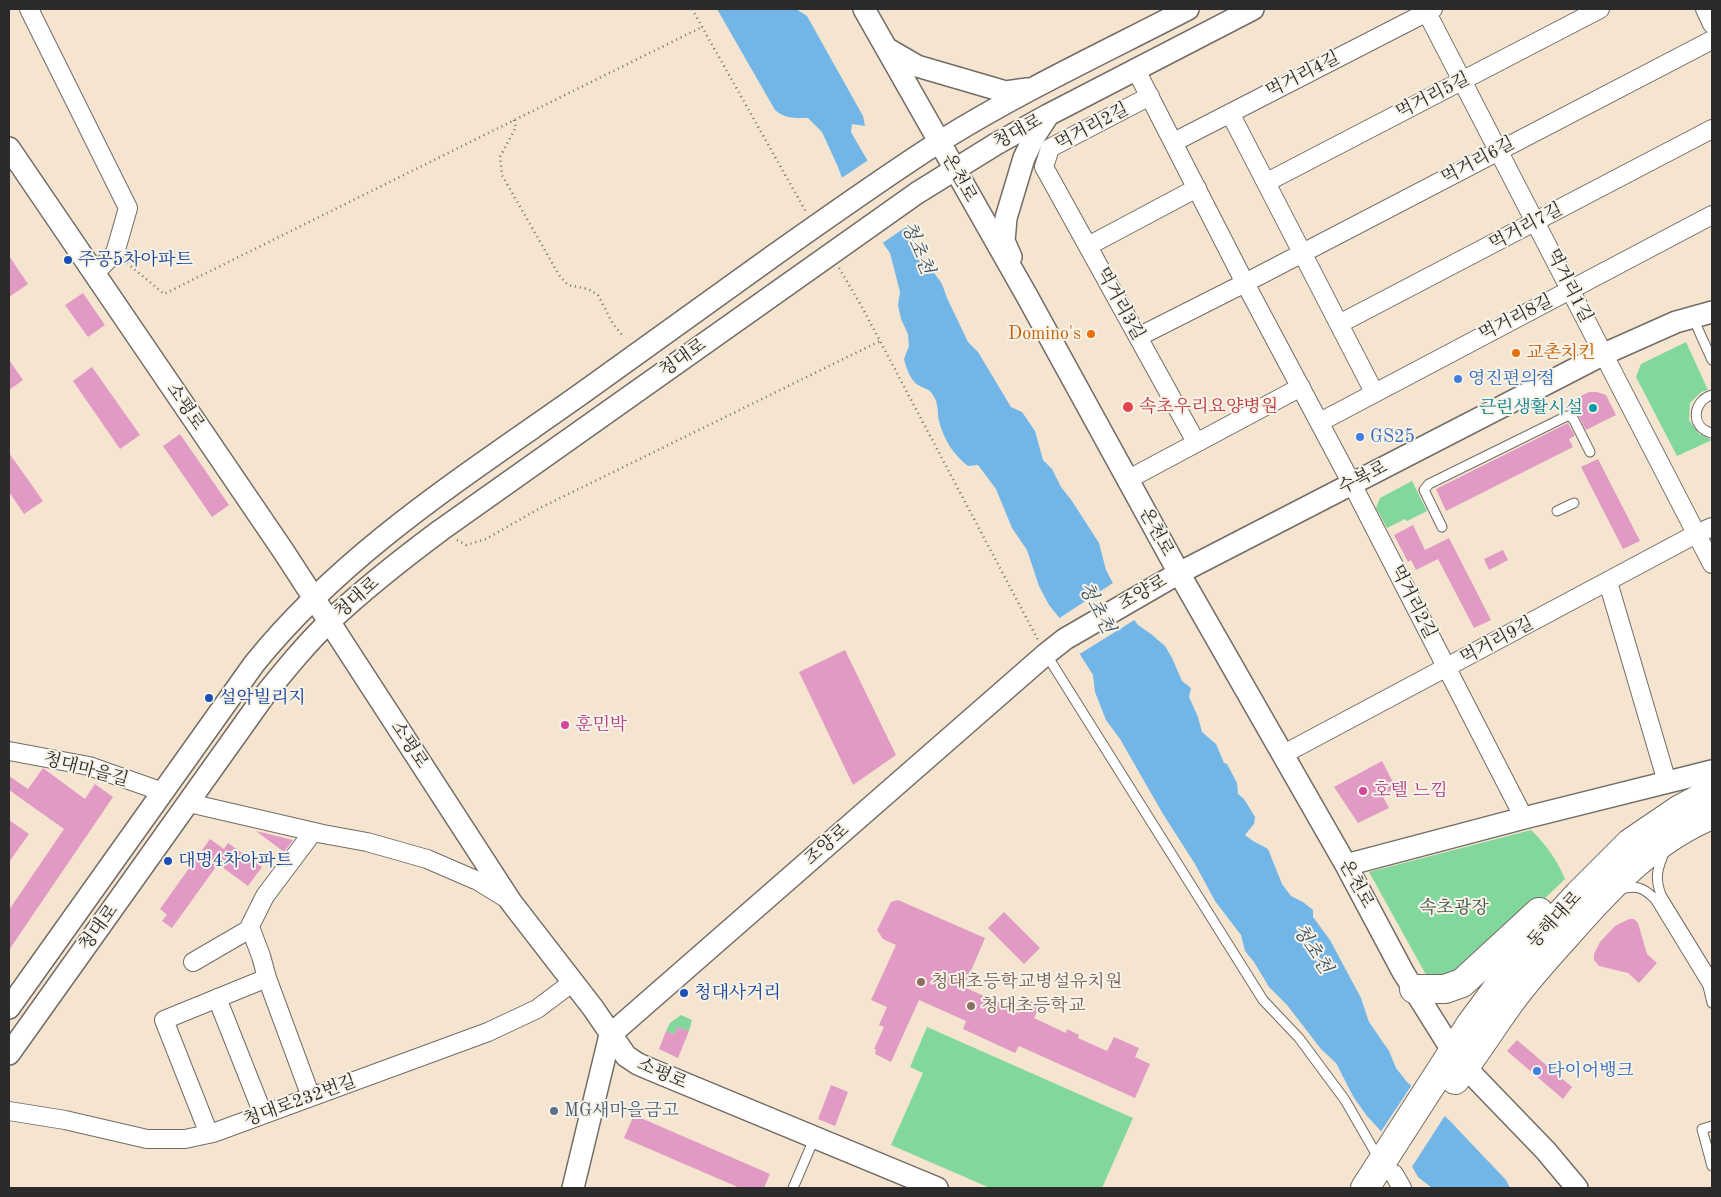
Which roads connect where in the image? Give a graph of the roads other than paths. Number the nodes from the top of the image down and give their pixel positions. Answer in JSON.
{"nodes":[{"id":1,"x":29,"y":9,"type":"edge"},
{"id":2,"x":864,"y":9,"type":"edge"},
{"id":3,"x":1188,"y":9,"type":"edge"},
{"id":4,"x":1254,"y":9,"type":"edge"},
{"id":5,"x":1600,"y":9,"type":"edge"},
{"id":6,"x":1705,"y":9,"type":"edge"},
{"id":7,"x":1428,"y":10,"type":"edge"},
{"id":8,"x":1712,"y":24,"type":"edge"},
{"id":9,"x":1712,"y":40,"type":"edge"},
{"id":10,"x":886,"y":48,"type":"junction"},
{"id":11,"x":1136,"y":70,"type":"junction"},
{"id":12,"x":1462,"y":81,"type":"junction"},
{"id":13,"x":1037,"y":87,"type":"junction"},
{"id":14,"x":1150,"y":96,"type":"junction"},
{"id":15,"x":1230,"y":113,"type":"junction"},
{"id":16,"x":1048,"y":115,"type":"junction"},
{"id":17,"x":1712,"y":129,"type":"edge"},
{"id":18,"x":939,"y":142,"type":"junction"},
{"id":19,"x":1174,"y":142,"type":"junction"},
{"id":20,"x":9,"y":148,"type":"edge"},
{"id":21,"x":1498,"y":151,"type":"junction"},
{"id":22,"x":1044,"y":167,"type":"joint"},
{"id":23,"x":955,"y":170,"type":"junction"},
{"id":24,"x":1267,"y":182,"type":"junction"},
{"id":25,"x":1197,"y":188,"type":"junction"},
{"id":26,"x":1712,"y":216,"type":"edge"},
{"id":27,"x":1535,"y":222,"type":"junction"},
{"id":28,"x":1088,"y":246,"type":"junction"},
{"id":29,"x":1303,"y":253,"type":"junction"},
{"id":30,"x":94,"y":274,"type":"junction"},
{"id":31,"x":1245,"y":283,"type":"junction"},
{"id":32,"x":1570,"y":290,"type":"junction"},
{"id":33,"x":1026,"y":296,"type":"junction"},
{"id":34,"x":1702,"y":314,"type":"edge"},
{"id":35,"x":1340,"y":324,"type":"junction"},
{"id":36,"x":1138,"y":337,"type":"junction"},
{"id":37,"x":1604,"y":354,"type":"junction"},
{"id":38,"x":1712,"y":360,"type":"edge"},
{"id":39,"x":1301,"y":387,"type":"junction"},
{"id":40,"x":1374,"y":392,"type":"junction"},
{"id":41,"x":1712,"y":395,"type":"edge"},
{"id":42,"x":1320,"y":422,"type":"junction"},
{"id":43,"x":1712,"y":433,"type":"edge"},
{"id":44,"x":1196,"y":442,"type":"junction"},
{"id":45,"x":1590,"y":452,"type":"dead end"},
{"id":46,"x":1127,"y":480,"type":"junction"},
{"id":47,"x":1352,"y":484,"type":"junction"},
{"id":48,"x":1574,"y":502,"type":"dead end"},
{"id":49,"x":1557,"y":511,"type":"dead end"},
{"id":50,"x":1442,"y":527,"type":"dead end"},
{"id":51,"x":1712,"y":527,"type":"edge"},
{"id":52,"x":1696,"y":534,"type":"junction"},
{"id":53,"x":1712,"y":564,"type":"edge"},
{"id":54,"x":1179,"y":573,"type":"junction"},
{"id":55,"x":1608,"y":582,"type":"junction"},
{"id":56,"x":314,"y":597,"type":"junction"},
{"id":57,"x":329,"y":622,"type":"junction"},
{"id":58,"x":1046,"y":654,"type":"junction"},
{"id":59,"x":1447,"y":667,"type":"junction"},
{"id":60,"x":9,"y":751,"type":"edge"},
{"id":61,"x":1282,"y":755,"type":"junction"},
{"id":62,"x":1712,"y":771,"type":"edge"},
{"id":63,"x":1667,"y":782,"type":"junction"},
{"id":64,"x":163,"y":792,"type":"junction"},
{"id":65,"x":1712,"y":792,"type":"edge"},
{"id":66,"x":189,"y":803,"type":"junction"},
{"id":67,"x":1712,"y":815,"type":"edge"},
{"id":68,"x":1524,"y":818,"type":"junction"},
{"id":69,"x":313,"y":832,"type":"junction"},
{"id":70,"x":1659,"y":833,"type":"junction"},
{"id":71,"x":1346,"y":865,"type":"junction"},
{"id":72,"x":1603,"y":894,"type":"junction"},
{"id":73,"x":511,"y":902,"type":"junction"},
{"id":74,"x":250,"y":927,"type":"junction"},
{"id":75,"x":193,"y":962,"type":"dead end"},
{"id":76,"x":267,"y":978,"type":"junction"},
{"id":77,"x":573,"y":982,"type":"junction"},
{"id":78,"x":1711,"y":983,"type":"edge"},
{"id":79,"x":1414,"y":989,"type":"junction"},
{"id":80,"x":216,"y":998,"type":"junction"},
{"id":81,"x":1712,"y":1003,"type":"edge"},
{"id":82,"x":9,"y":1008,"type":"edge"},
{"id":83,"x":610,"y":1035,"type":"junction"},
{"id":84,"x":9,"y":1054,"type":"edge"},
{"id":85,"x":1459,"y":1059,"type":"junction"},
{"id":86,"x":311,"y":1096,"type":"junction"},
{"id":87,"x":9,"y":1111,"type":"edge"},
{"id":88,"x":263,"y":1114,"type":"junction"},
{"id":89,"x":1712,"y":1126,"type":"edge"},
{"id":90,"x":209,"y":1134,"type":"junction"},
{"id":91,"x":814,"y":1139,"type":"junction"},
{"id":92,"x":1712,"y":1166,"type":"edge"},
{"id":93,"x":1390,"y":1173,"type":"edge"},
{"id":94,"x":574,"y":1188,"type":"edge"},
{"id":95,"x":793,"y":1188,"type":"edge"},
{"id":96,"x":938,"y":1188,"type":"edge"},
{"id":97,"x":1366,"y":1188,"type":"edge"},
{"id":98,"x":1577,"y":1188,"type":"edge"}],
"edges":[{"from":1,"to":30,"type":"street"},
{"from":2,"to":10,"type":"street","name":"온천로"},
{"from":3,"to":13,"type":"street","name":"청대로"},
{"from":4,"to":11,"type":"street","name":"청대로"},
{"from":5,"to":12,"type":"street","name":"먹거리5길"},
{"from":6,"to":8,"type":"street"},
{"from":7,"to":12,"type":"street","name":"먹거리1길"},
{"from":7,"to":15,"type":"street","name":"먹거리4길"},
{"from":9,"to":21,"type":"street","name":"먹거리6길"},
{"from":10,"to":13,"type":"street"},
{"from":10,"to":18,"type":"street","name":"온천로"},
{"from":11,"to":14,"type":"street","name":"먹거리2길"},
{"from":11,"to":16,"type":"street","name":"청대로"},
{"from":12,"to":21,"type":"street","name":"먹거리1길"},
{"from":12,"to":24,"type":"street","name":"먹거리5길"},
{"from":13,"to":18,"type":"street","name":"청대로"},
{"from":14,"to":19,"type":"street","name":"먹거리2길"},
{"from":14,"to":22,"type":"street","name":"먹거리2길"},
{"from":15,"to":19,"type":"street","name":"먹거리4길"},
{"from":15,"to":24,"type":"street"},
{"from":16,"to":23,"type":"street","name":"청대로"},
{"from":16,"to":33,"type":"street"},
{"from":17,"to":27,"type":"street","name":"먹거리7길"},
{"from":18,"to":23,"type":"street","name":"온천로"},
{"from":18,"to":56,"type":"street","name":"청대로"},
{"from":19,"to":25,"type":"street","name":"먹거리2길"},
{"from":20,"to":30,"type":"street","name":"소평로"},
{"from":21,"to":27,"type":"street","name":"먹거리1길"},
{"from":21,"to":29,"type":"street","name":"먹거리6길"},
{"from":22,"to":28,"type":"street","name":"먹거리3길"},
{"from":23,"to":33,"type":"street","name":"온천로"},
{"from":23,"to":57,"type":"street","name":"청대로"},
{"from":24,"to":29,"type":"street"},
{"from":25,"to":28,"type":"street"},
{"from":25,"to":31,"type":"street","name":"먹거리2길"},
{"from":26,"to":32,"type":"street","name":"먹거리8길"},
{"from":27,"to":32,"type":"street","name":"먹거리1길"},
{"from":27,"to":35,"type":"street","name":"먹거리7길"},
{"from":28,"to":36,"type":"street","name":"먹거리3길"},
{"from":29,"to":31,"type":"street","name":"먹거리6길"},
{"from":29,"to":35,"type":"street"},
{"from":30,"to":56,"type":"street","name":"소평로"},
{"from":31,"to":36,"type":"street"},
{"from":31,"to":39,"type":"street","name":"먹거리2길"},
{"from":32,"to":37,"type":"street","name":"먹거리1길"},
{"from":32,"to":40,"type":"street","name":"먹거리8길"},
{"from":33,"to":46,"type":"street","name":"온천로"},
{"from":34,"to":37,"type":"street","name":"수복로"},
{"from":34,"to":38,"type":"lane"},
{"from":35,"to":40,"type":"street"},
{"from":36,"to":44,"type":"street","name":"먹거리3길"},
{"from":37,"to":47,"type":"street","name":"수복로"},
{"from":37,"to":52,"type":"street","name":"먹거리1길"},
{"from":39,"to":42,"type":"street","name":"먹거리2길"},
{"from":39,"to":44,"type":"street"},
{"from":40,"to":42,"type":"street","name":"먹거리8길"},
{"from":41,"to":43,"type":"lane"},
{"from":42,"to":47,"type":"street","name":"먹거리2길"},
{"from":44,"to":46,"type":"street"},
{"from":45,"to":50,"type":"lane"},
{"from":46,"to":54,"type":"street","name":"온천로"},
{"from":47,"to":54,"type":"street","name":"수복로"},
{"from":47,"to":59,"type":"street","name":"먹거리2길"},
{"from":48,"to":49,"type":"lane"},
{"from":51,"to":52,"type":"street","name":"먹거리9길"},
{"from":52,"to":53,"type":"street","name":"먹거리1길"},
{"from":52,"to":55,"type":"street","name":"먹거리9길"},
{"from":54,"to":58,"type":"street","name":"조양로"},
{"from":54,"to":61,"type":"street","name":"온천로"},
{"from":55,"to":59,"type":"street","name":"먹거리9길"},
{"from":55,"to":63,"type":"street"},
{"from":56,"to":57,"type":"street","name":"소평로"},
{"from":56,"to":64,"type":"street","name":"청대로"},
{"from":57,"to":66,"type":"street","name":"청대로"},
{"from":57,"to":73,"type":"street","name":"소평로"},
{"from":58,"to":83,"type":"street","name":"조양로"},
{"from":58,"to":93,"type":"lane"},
{"from":59,"to":61,"type":"street","name":"먹거리9길"},
{"from":59,"to":68,"type":"street","name":"먹거리2길"},
{"from":60,"to":64,"type":"street","name":"청대마을길"},
{"from":61,"to":71,"type":"street","name":"온천로"},
{"from":62,"to":63,"type":"street"},
{"from":63,"to":68,"type":"street"},
{"from":64,"to":66,"type":"street"},
{"from":64,"to":82,"type":"street","name":"청대로"},
{"from":65,"to":70,"type":"main road","name":"동해대로"},
{"from":66,"to":69,"type":"street"},
{"from":66,"to":84,"type":"street","name":"청대로"},
{"from":67,"to":70,"type":"main road","name":"동해대로"},
{"from":68,"to":71,"type":"street"},
{"from":69,"to":73,"type":"street"},
{"from":69,"to":74,"type":"street"},
{"from":70,"to":72,"type":"main road","name":"동해대로"},
{"from":70,"to":78,"type":"lane"},
{"from":70,"to":79,"type":"main road"},
{"from":70,"to":85,"type":"main road","name":"동해대로"},
{"from":71,"to":79,"type":"street","name":"온천로"},
{"from":72,"to":78,"type":"lane"},
{"from":72,"to":85,"type":"main road","name":"동해대로"},
{"from":73,"to":77,"type":"street","name":"소평로"},
{"from":74,"to":75,"type":"street"},
{"from":74,"to":76,"type":"street"},
{"from":76,"to":80,"type":"street"},
{"from":76,"to":86,"type":"street"},
{"from":77,"to":83,"type":"street","name":"소평로"},
{"from":77,"to":86,"type":"street","name":"청대로232번길"},
{"from":78,"to":81,"type":"lane"},
{"from":79,"to":85,"type":"street","name":"온천로"},
{"from":80,"to":88,"type":"street"},
{"from":80,"to":90,"type":"street"},
{"from":83,"to":91,"type":"street","name":"소평로"},
{"from":83,"to":94,"type":"street"},
{"from":85,"to":93,"type":"main road","name":"동해대로"},
{"from":85,"to":98,"type":"street","name":"온천로"},
{"from":86,"to":88,"type":"street","name":"청대로232번길"},
{"from":87,"to":90,"type":"street","name":"청대로232번길"},
{"from":88,"to":90,"type":"street","name":"청대로232번길"},
{"from":89,"to":92,"type":"lane"},
{"from":91,"to":95,"type":"lane"},
{"from":91,"to":96,"type":"street","name":"소평로"},
{"from":93,"to":97,"type":"main road"}]}
